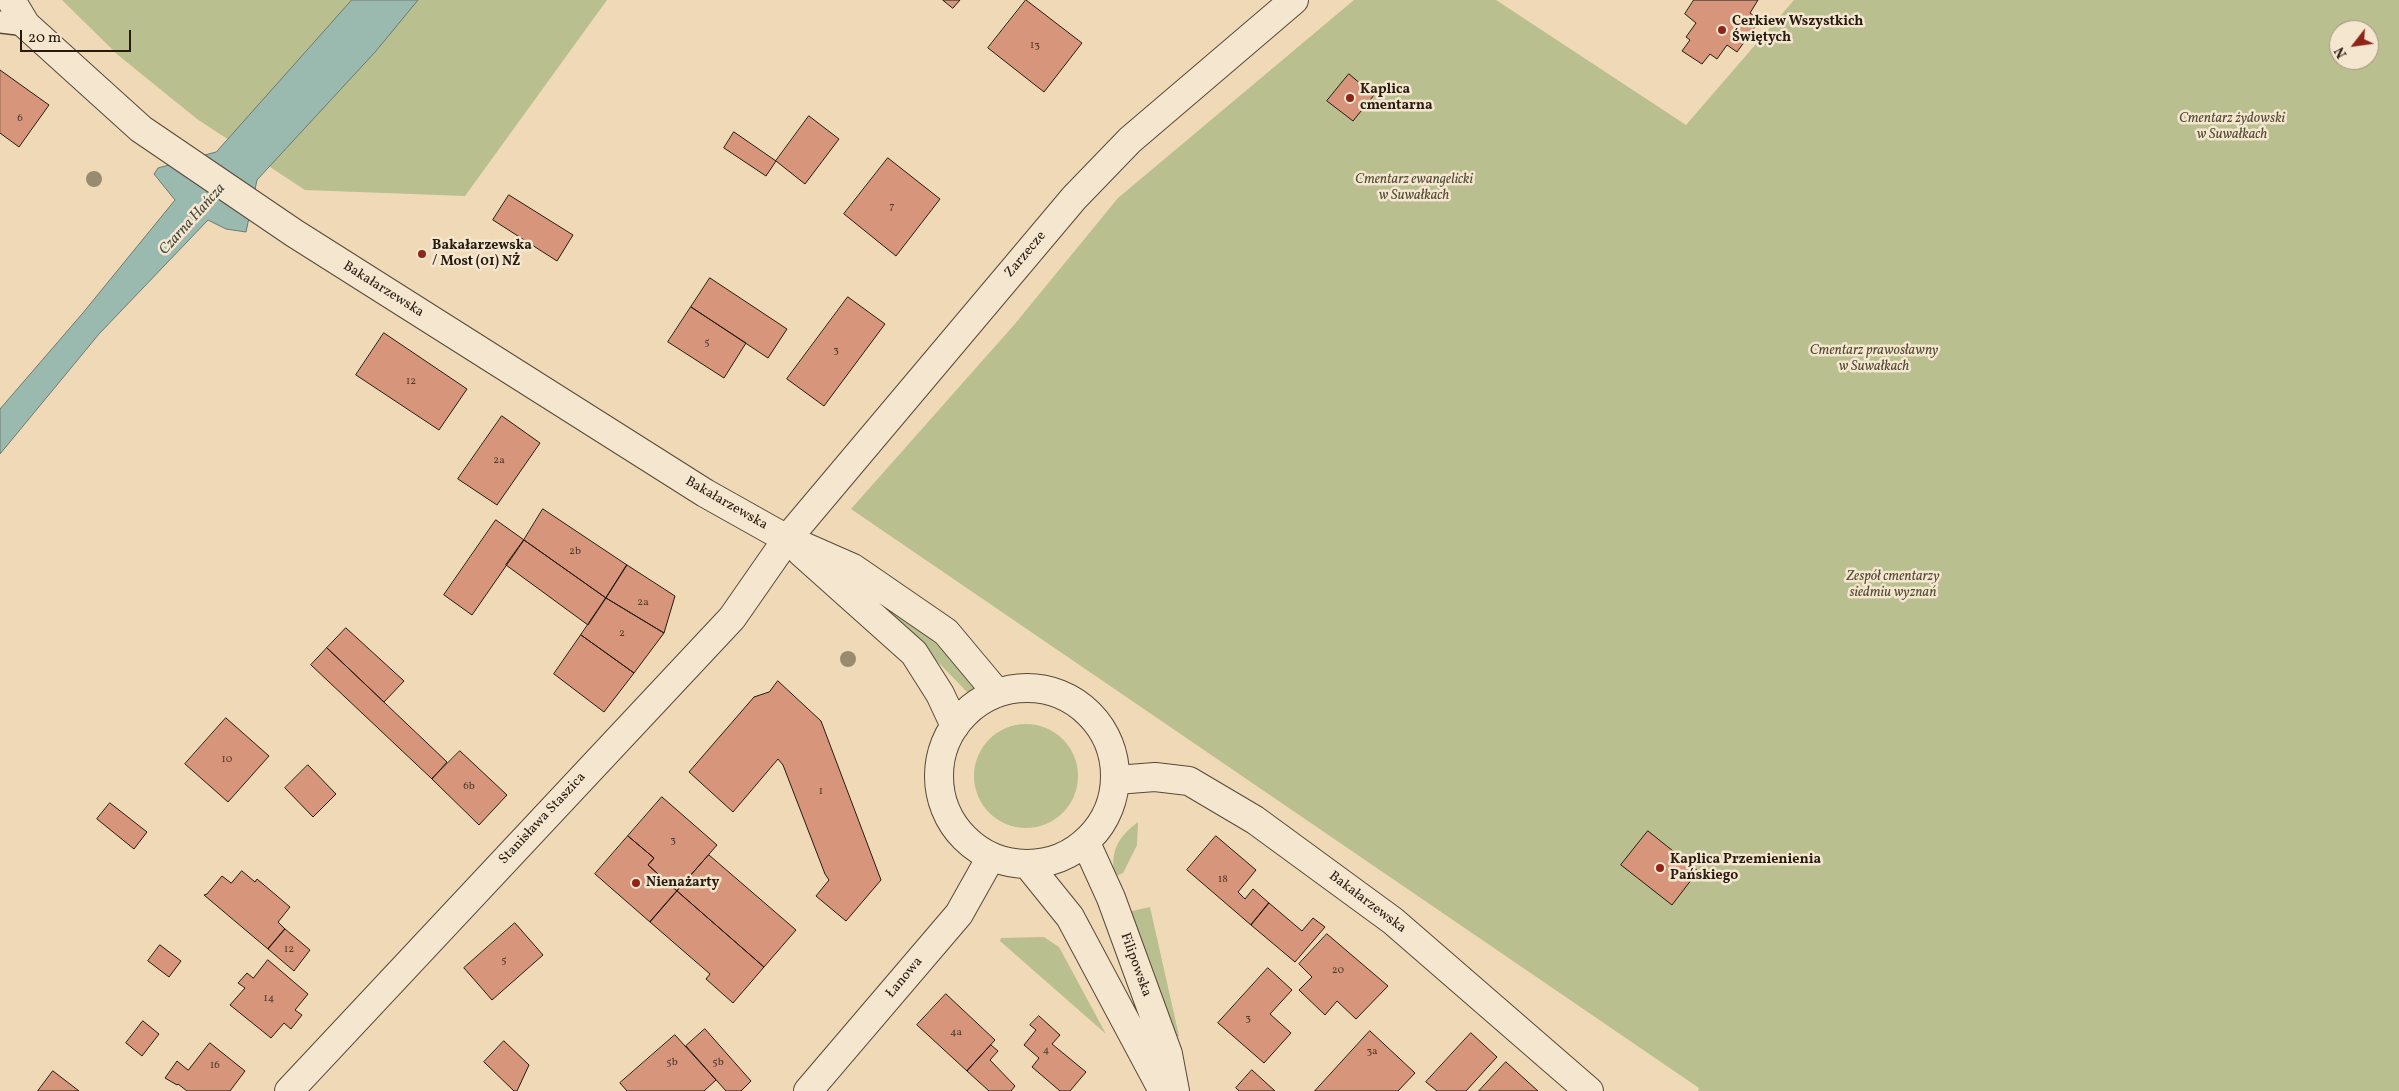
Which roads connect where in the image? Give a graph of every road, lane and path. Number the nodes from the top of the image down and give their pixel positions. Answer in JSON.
{"nodes":[{"id":1,"x":11,"y":0,"type":"edge"},
{"id":2,"x":1294,"y":0,"type":"edge"},
{"id":3,"x":13,"y":23,"type":"edge"},
{"id":4,"x":787,"y":539,"type":"junction"},
{"id":5,"x":997,"y":693,"type":"junction"},
{"id":6,"x":954,"y":726,"type":"junction"},
{"id":7,"x":1116,"y":780,"type":"junction"},
{"id":8,"x":1086,"y":843,"type":"junction"},
{"id":9,"x":991,"y":857,"type":"junction"},
{"id":10,"x":1028,"y":865,"type":"junction"},
{"id":11,"x":289,"y":1091,"type":"edge"},
{"id":12,"x":808,"y":1091,"type":"edge"},
{"id":13,"x":1163,"y":1091,"type":"edge"},
{"id":14,"x":1175,"y":1091,"type":"edge"},
{"id":15,"x":1589,"y":1091,"type":"edge"}],
"edges":[{"from":1,"to":3,"type":"street","name":"Bakałarzewska"},
{"from":2,"to":4,"type":"street","name":"Zarzecze"},
{"from":3,"to":4,"type":"street","name":"Bakałarzewska"},
{"from":4,"to":5,"type":"street","name":"Bakałarzewska"},
{"from":4,"to":6,"type":"street","name":"Bakałarzewska"},
{"from":4,"to":11,"type":"street","name":"Stanisława Staszica"},
{"from":5,"to":6,"type":"street"},
{"from":5,"to":7,"type":"street"},
{"from":6,"to":9,"type":"street"},
{"from":7,"to":8,"type":"street"},
{"from":7,"to":15,"type":"street","name":"Bakałarzewska"},
{"from":8,"to":10,"type":"street"},
{"from":8,"to":14,"type":"street","name":"Filipowska"},
{"from":9,"to":10,"type":"street"},
{"from":9,"to":12,"type":"street","name":"Łanowa"},
{"from":10,"to":13,"type":"street"}]}
